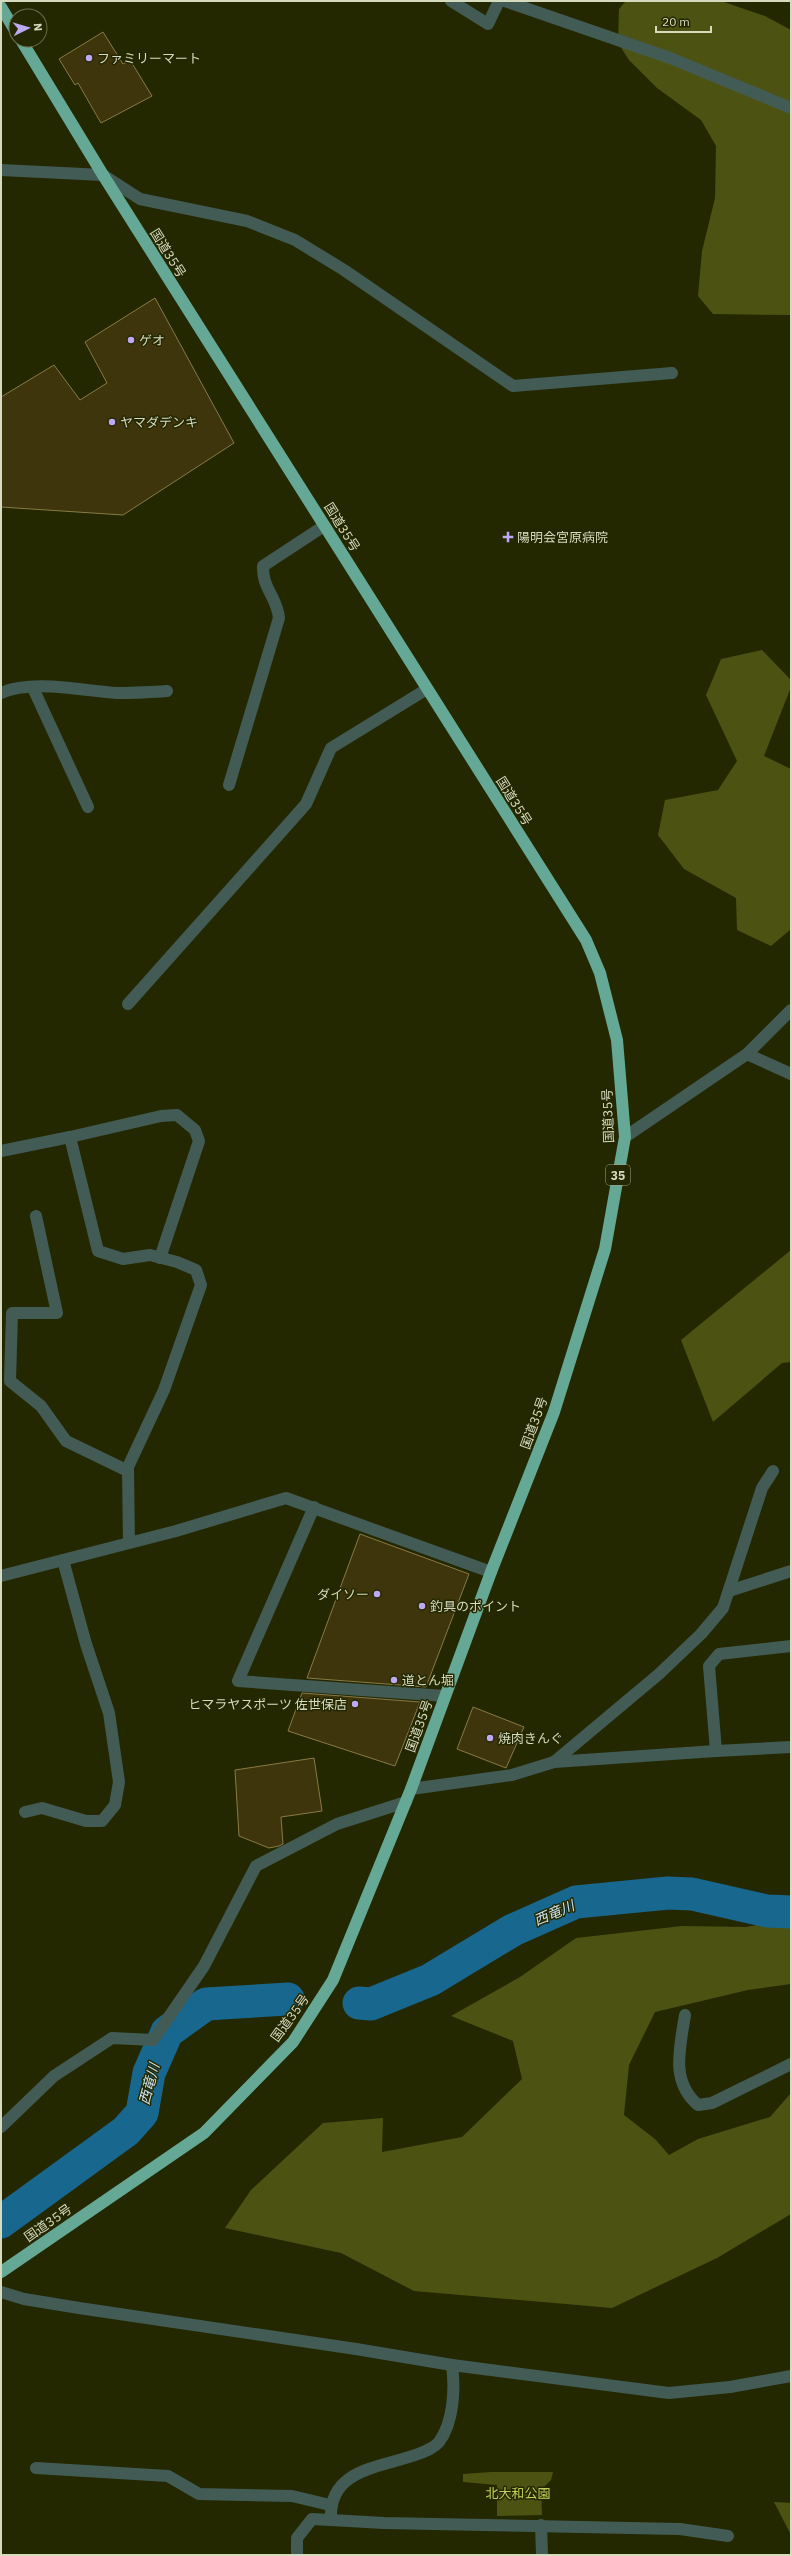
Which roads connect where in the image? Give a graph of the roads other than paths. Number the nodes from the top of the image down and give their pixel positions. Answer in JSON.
{"nodes":[{"id":1,"x":451,"y":1,"type":"edge"},
{"id":2,"x":499,"y":1,"type":"edge"},
{"id":3,"x":506,"y":1,"type":"edge"},
{"id":4,"x":1,"y":7,"type":"edge"},
{"id":5,"x":8,"y":19,"type":"edge"},
{"id":6,"x":26,"y":48,"type":"edge"},
{"id":7,"x":790,"y":103,"type":"edge"},
{"id":8,"x":1,"y":170,"type":"edge"},
{"id":9,"x":102,"y":175,"type":"junction"},
{"id":10,"x":672,"y":373,"type":"dead end"},
{"id":11,"x":324,"y":526,"type":"junction"},
{"id":12,"x":33,"y":688,"type":"junction"},
{"id":13,"x":427,"y":689,"type":"junction"},
{"id":14,"x":167,"y":691,"type":"dead end"},
{"id":15,"x":1,"y":693,"type":"edge"},
{"id":16,"x":229,"y":785,"type":"dead end"},
{"id":17,"x":88,"y":807,"type":"dead end"},
{"id":18,"x":128,"y":1004,"type":"dead end"},
{"id":19,"x":791,"y":1010,"type":"edge"},
{"id":20,"x":747,"y":1054,"type":"junction"},
{"id":21,"x":791,"y":1074,"type":"edge"},
{"id":22,"x":70,"y":1137,"type":"junction"},
{"id":23,"x":625,"y":1137,"type":"junction"},
{"id":24,"x":1,"y":1151,"type":"edge"},
{"id":25,"x":36,"y":1216,"type":"dead end"},
{"id":26,"x":160,"y":1258,"type":"junction"},
{"id":27,"x":128,"y":1471,"type":"junction"},
{"id":28,"x":773,"y":1471,"type":"dead end"},
{"id":29,"x":314,"y":1507,"type":"junction"},
{"id":30,"x":129,"y":1543,"type":"junction"},
{"id":31,"x":63,"y":1560,"type":"junction"},
{"id":32,"x":791,"y":1571,"type":"edge"},
{"id":33,"x":491,"y":1572,"type":"junction"},
{"id":34,"x":1,"y":1576,"type":"edge"},
{"id":35,"x":729,"y":1591,"type":"junction"},
{"id":36,"x":791,"y":1646,"type":"edge"},
{"id":37,"x":445,"y":1696,"type":"junction"},
{"id":38,"x":791,"y":1747,"type":"edge"},
{"id":39,"x":716,"y":1751,"type":"junction"},
{"id":40,"x":554,"y":1762,"type":"junction"},
{"id":41,"x":412,"y":1789,"type":"junction"},
{"id":42,"x":406,"y":1802,"type":"junction"},
{"id":43,"x":25,"y":1812,"type":"dead end"},
{"id":44,"x":685,"y":2015,"type":"dead end"},
{"id":45,"x":791,"y":2064,"type":"edge"},
{"id":46,"x":1,"y":2127,"type":"edge"},
{"id":47,"x":1,"y":2272,"type":"edge"},
{"id":48,"x":1,"y":2292,"type":"edge"},
{"id":49,"x":452,"y":2365,"type":"junction"},
{"id":50,"x":791,"y":2376,"type":"edge"},
{"id":51,"x":36,"y":2468,"type":"dead end"},
{"id":52,"x":330,"y":2504,"type":"junction"},
{"id":53,"x":331,"y":2520,"type":"junction"},
{"id":54,"x":541,"y":2525,"type":"junction"},
{"id":55,"x":728,"y":2536,"type":"dead end"},
{"id":56,"x":297,"y":2555,"type":"edge"},
{"id":57,"x":542,"y":2555,"type":"edge"}],
"edges":[{"from":1,"to":2,"type":"street"},
{"from":3,"to":7,"type":"street"},
{"from":4,"to":5,"type":"highway"},
{"from":6,"to":9,"type":"highway","name":"国道35号","number":"35"},
{"from":8,"to":9,"type":"street"},
{"from":9,"to":10,"type":"street"},
{"from":9,"to":11,"type":"highway","name":"国道35号","number":"35"},
{"from":11,"to":13,"type":"highway","name":"国道35号","number":"35"},
{"from":11,"to":16,"type":"street"},
{"from":12,"to":14,"type":"street"},
{"from":12,"to":15,"type":"street"},
{"from":12,"to":17,"type":"street"},
{"from":13,"to":18,"type":"street"},
{"from":13,"to":23,"type":"highway","name":"国道35号","number":"35"},
{"from":19,"to":20,"type":"street"},
{"from":20,"to":21,"type":"street"},
{"from":20,"to":23,"type":"street"},
{"from":22,"to":24,"type":"street"},
{"from":22,"to":26,"type":"street"},
{"from":22,"to":26,"type":"street"},
{"from":23,"to":33,"type":"highway","name":"国道35号","number":"35"},
{"from":25,"to":27,"type":"street"},
{"from":26,"to":27,"type":"street"},
{"from":27,"to":30,"type":"street"},
{"from":28,"to":35,"type":"street"},
{"from":29,"to":30,"type":"street"},
{"from":29,"to":33,"type":"street"},
{"from":29,"to":37,"type":"street"},
{"from":30,"to":31,"type":"street"},
{"from":31,"to":34,"type":"street"},
{"from":31,"to":43,"type":"street"},
{"from":32,"to":35,"type":"street"},
{"from":33,"to":37,"type":"highway","name":"国道35号","number":"35"},
{"from":35,"to":40,"type":"street"},
{"from":36,"to":39,"type":"street"},
{"from":37,"to":41,"type":"highway","name":"国道35号","number":"35"},
{"from":38,"to":39,"type":"street"},
{"from":39,"to":40,"type":"street"},
{"from":40,"to":41,"type":"street"},
{"from":41,"to":42,"type":"highway","name":"国道35号","number":"35"},
{"from":42,"to":46,"type":"street"},
{"from":42,"to":47,"type":"highway","name":"国道35号","number":"35"},
{"from":44,"to":45,"type":"street"},
{"from":48,"to":49,"type":"street"},
{"from":49,"to":50,"type":"street"},
{"from":49,"to":52,"type":"street"},
{"from":51,"to":52,"type":"street"},
{"from":52,"to":53,"type":"street"},
{"from":53,"to":54,"type":"street"},
{"from":53,"to":56,"type":"street"},
{"from":54,"to":55,"type":"street"},
{"from":54,"to":57,"type":"street"}]}
